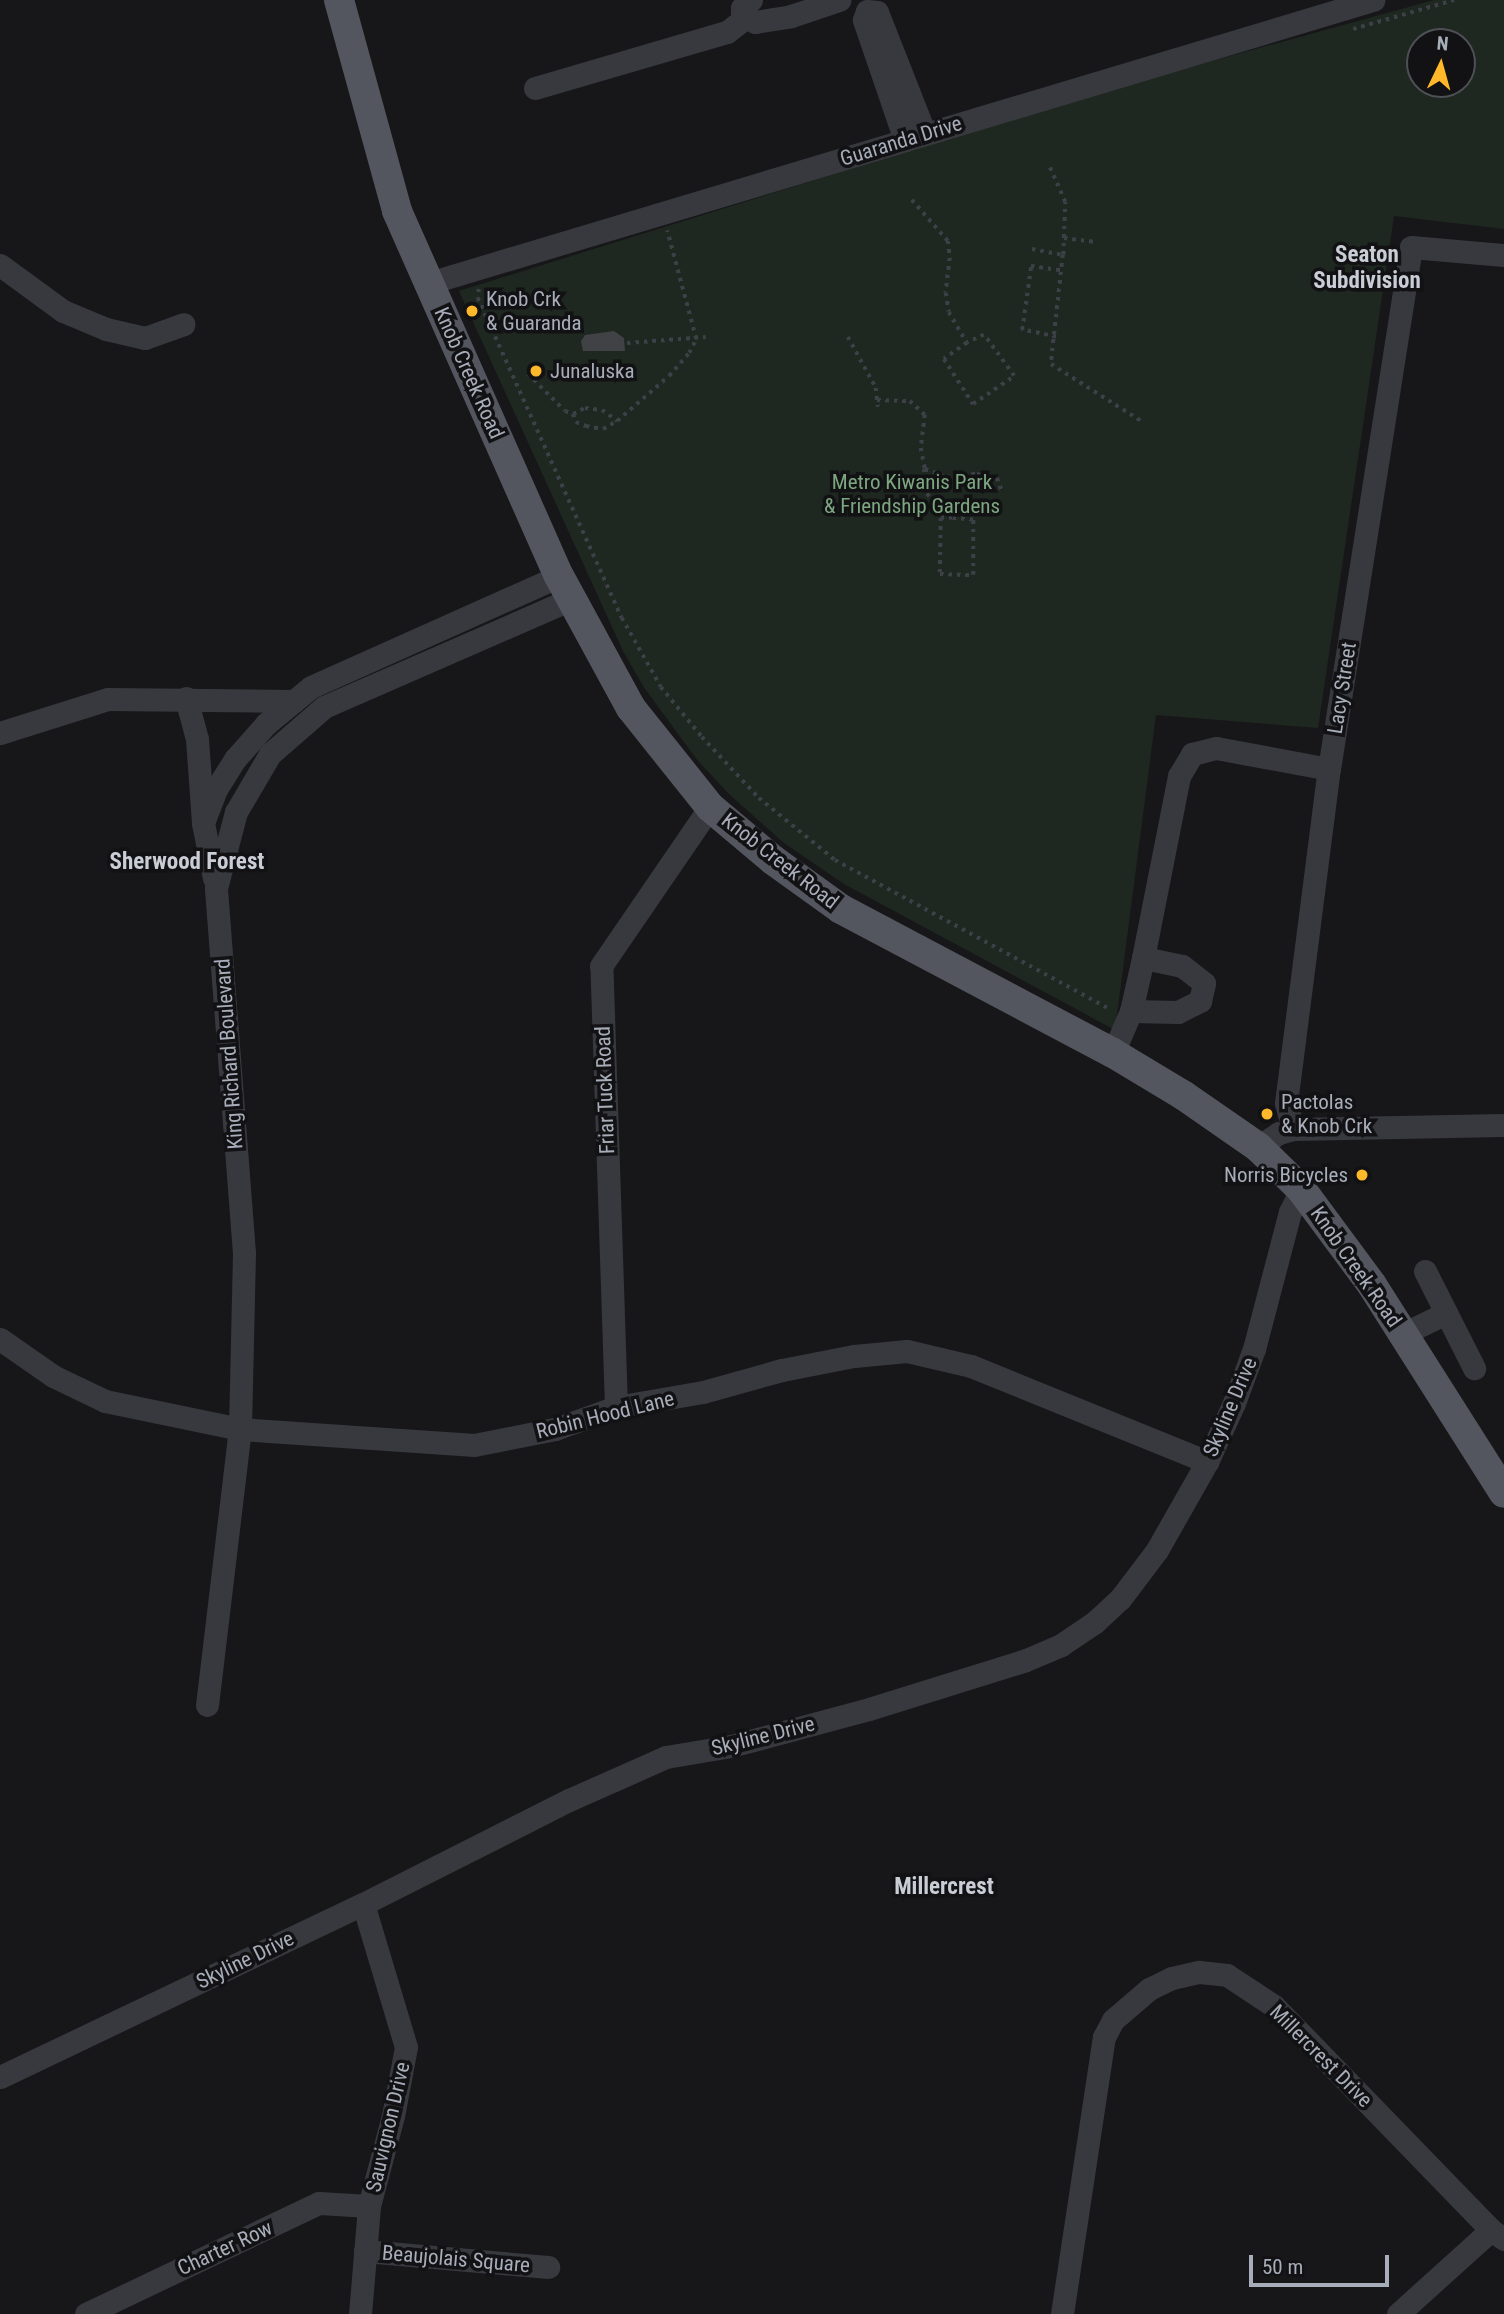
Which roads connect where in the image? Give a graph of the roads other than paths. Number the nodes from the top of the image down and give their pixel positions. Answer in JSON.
{"nodes":[{"id":1,"x":340,"y":0,"type":"edge"},
{"id":2,"x":839,"y":0,"type":"edge"},
{"id":3,"x":1373,"y":0,"type":"edge"},
{"id":4,"x":865,"y":5,"type":"edge"},
{"id":5,"x":748,"y":9,"type":"edge"},
{"id":6,"x":535,"y":88,"type":"dead end"},
{"id":7,"x":915,"y":137,"type":"junction"},
{"id":8,"x":1504,"y":255,"type":"edge"},
{"id":9,"x":0,"y":265,"type":"edge"},
{"id":10,"x":429,"y":282,"type":"junction"},
{"id":11,"x":184,"y":324,"type":"dead end"},
{"id":12,"x":565,"y":588,"type":"junction"},
{"id":13,"x":303,"y":694,"type":"junction"},
{"id":14,"x":186,"y":698,"type":"junction"},
{"id":15,"x":324,"y":708,"type":"junction"},
{"id":16,"x":0,"y":733,"type":"edge"},
{"id":17,"x":197,"y":739,"type":"junction"},
{"id":18,"x":230,"y":766,"type":"junction"},
{"id":19,"x":1329,"y":769,"type":"junction"},
{"id":20,"x":253,"y":780,"type":"junction"},
{"id":21,"x":710,"y":807,"type":"junction"},
{"id":22,"x":203,"y":823,"type":"junction"},
{"id":23,"x":216,"y":888,"type":"junction"},
{"id":24,"x":1143,"y":958,"type":"junction"},
{"id":25,"x":1130,"y":1015,"type":"junction"},
{"id":26,"x":1113,"y":1053,"type":"junction"},
{"id":27,"x":1504,"y":1125,"type":"edge"},
{"id":28,"x":1293,"y":1129,"type":"junction"},
{"id":29,"x":1258,"y":1147,"type":"junction"},
{"id":30,"x":1301,"y":1189,"type":"junction"},
{"id":31,"x":1425,"y":1272,"type":"dead end"},
{"id":32,"x":1446,"y":1313,"type":"junction"},
{"id":33,"x":1403,"y":1334,"type":"junction"},
{"id":34,"x":0,"y":1339,"type":"edge"},
{"id":35,"x":1474,"y":1368,"type":"dead end"},
{"id":36,"x":617,"y":1408,"type":"junction"},
{"id":37,"x":240,"y":1429,"type":"junction"},
{"id":38,"x":1207,"y":1462,"type":"junction"},
{"id":39,"x":1504,"y":1493,"type":"edge"},
{"id":40,"x":207,"y":1705,"type":"dead end"},
{"id":41,"x":363,"y":1904,"type":"junction"},
{"id":42,"x":0,"y":2077,"type":"edge"},
{"id":43,"x":369,"y":2206,"type":"junction"},
{"id":44,"x":1498,"y":2235,"type":"edge"},
{"id":45,"x":365,"y":2251,"type":"junction"},
{"id":46,"x":548,"y":2267,"type":"dead end"},
{"id":47,"x":86,"y":2314,"type":"edge"},
{"id":48,"x":360,"y":2314,"type":"edge"},
{"id":49,"x":1062,"y":2314,"type":"edge"},
{"id":50,"x":1398,"y":2314,"type":"edge"}],
"edges":[{"from":1,"to":10,"type":"main road","name":"Knob Creek Road"},
{"from":2,"to":5,"type":"street"},
{"from":3,"to":7,"type":"street","name":"Guaranda Drive"},
{"from":4,"to":7,"type":"street"},
{"from":5,"to":6,"type":"street"},
{"from":7,"to":10,"type":"street","name":"Guaranda Drive"},
{"from":8,"to":19,"type":"street","name":"Lacy Street"},
{"from":9,"to":11,"type":"street"},
{"from":10,"to":12,"type":"main road","name":"Knob Creek Road"},
{"from":12,"to":13,"type":"street"},
{"from":12,"to":15,"type":"street","name":"King Richard Boulevard"},
{"from":12,"to":21,"type":"main road","name":"Knob Creek Road"},
{"from":13,"to":14,"type":"street"},
{"from":13,"to":15,"type":"street"},
{"from":13,"to":18,"type":"street"},
{"from":14,"to":16,"type":"street"},
{"from":14,"to":17,"type":"street"},
{"from":15,"to":20,"type":"street","name":"King Richard Boulevard"},
{"from":17,"to":18,"type":"street"},
{"from":17,"to":22,"type":"street"},
{"from":18,"to":20,"type":"street"},
{"from":18,"to":22,"type":"street"},
{"from":19,"to":24,"type":"street"},
{"from":19,"to":28,"type":"street","name":"Lacy Street"},
{"from":20,"to":23,"type":"street","name":"King Richard Boulevard"},
{"from":21,"to":26,"type":"main road","name":"Knob Creek Road"},
{"from":21,"to":36,"type":"street","name":"Friar Tuck Road"},
{"from":22,"to":23,"type":"street"},
{"from":23,"to":37,"type":"street","name":"King Richard Boulevard"},
{"from":24,"to":25,"type":"street"},
{"from":24,"to":25,"type":"street"},
{"from":25,"to":26,"type":"street"},
{"from":26,"to":29,"type":"main road","name":"Knob Creek Road"},
{"from":27,"to":28,"type":"street"},
{"from":28,"to":29,"type":"street"},
{"from":29,"to":30,"type":"main road","name":"Knob Creek Road"},
{"from":30,"to":33,"type":"main road","name":"Knob Creek Road"},
{"from":30,"to":38,"type":"street","name":"Skyline Drive"},
{"from":31,"to":32,"type":"street"},
{"from":32,"to":33,"type":"street"},
{"from":32,"to":35,"type":"street"},
{"from":33,"to":39,"type":"main road","name":"Knob Creek Road"},
{"from":34,"to":37,"type":"street","name":"Robin Hood Lane"},
{"from":36,"to":37,"type":"street","name":"Robin Hood Lane"},
{"from":36,"to":38,"type":"street","name":"Robin Hood Lane"},
{"from":37,"to":40,"type":"street","name":"King Richard Boulevard"},
{"from":38,"to":41,"type":"street","name":"Skyline Drive"},
{"from":41,"to":42,"type":"street","name":"Skyline Drive"},
{"from":41,"to":43,"type":"street","name":"Sauvignon Drive"},
{"from":43,"to":45,"type":"street","name":"Sauvignon Drive"},
{"from":43,"to":47,"type":"street","name":"Charter Row"},
{"from":44,"to":49,"type":"street","name":"Millercrest Drive"},
{"from":44,"to":50,"type":"street"},
{"from":45,"to":46,"type":"street","name":"Beaujolais Square"},
{"from":45,"to":48,"type":"street","name":"Sauvignon Drive"}]}
